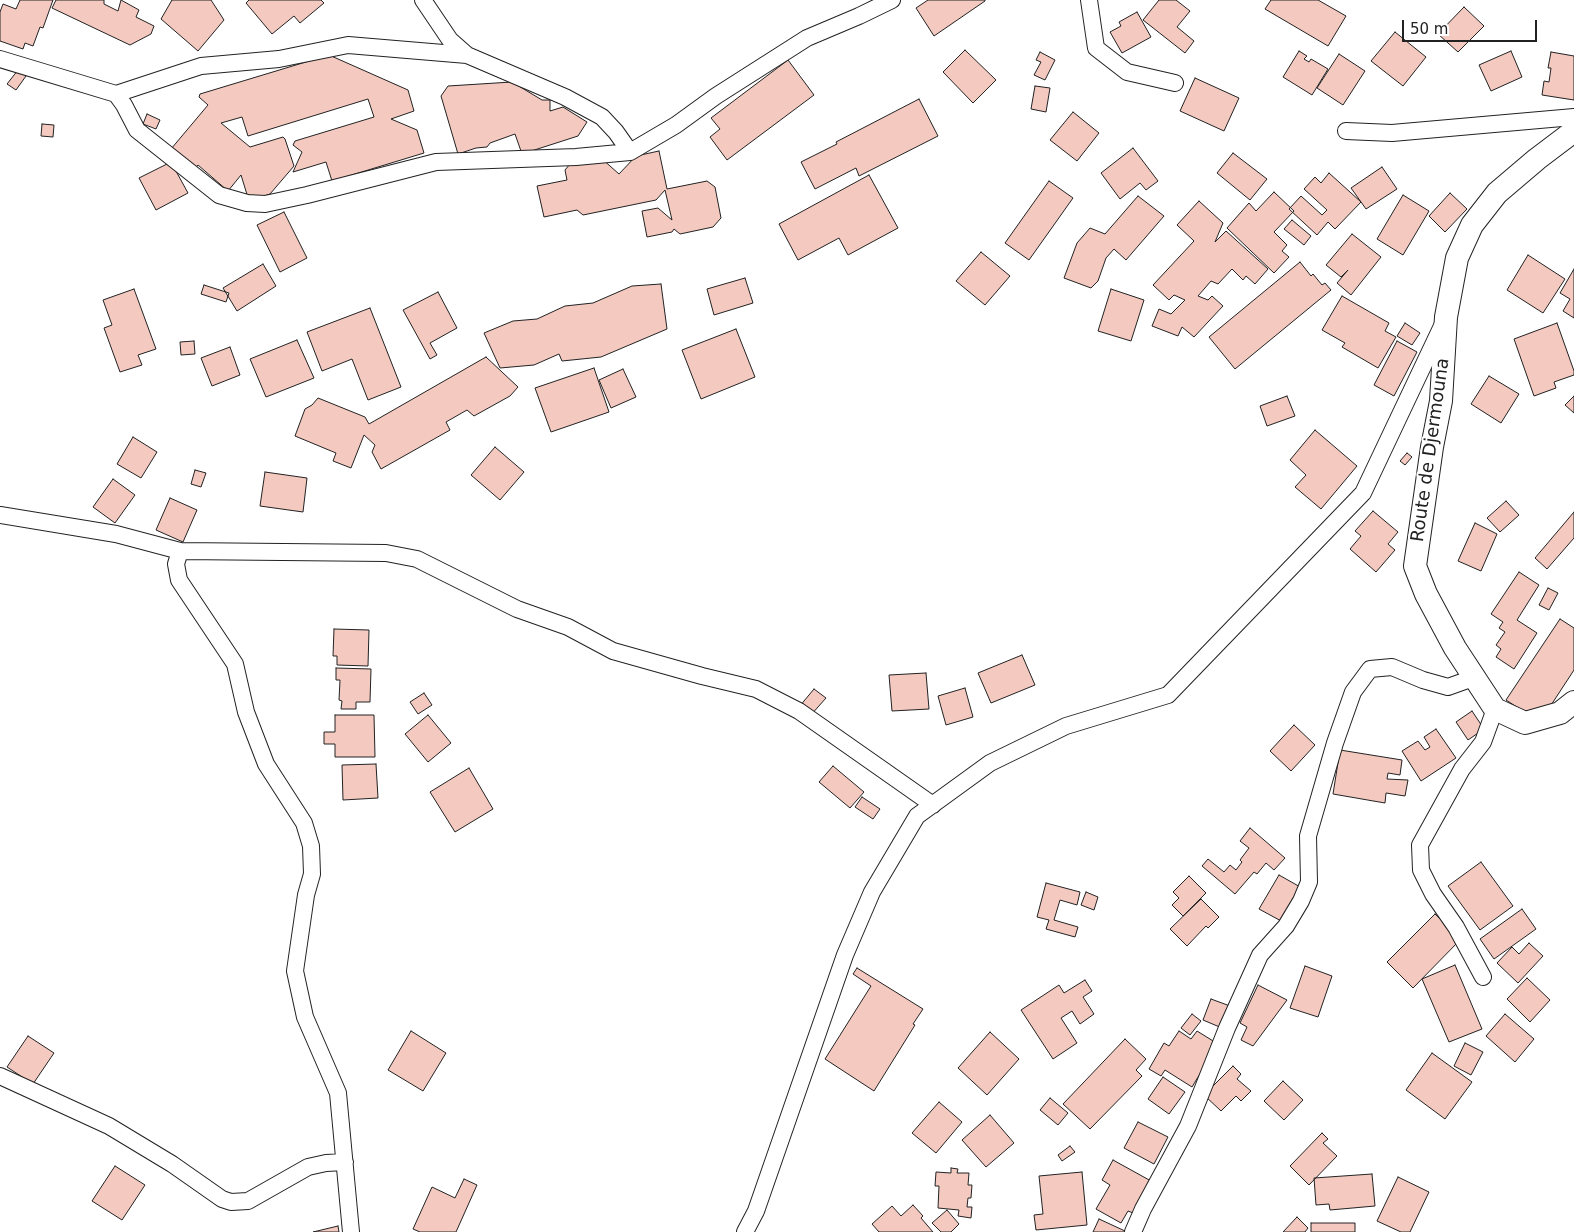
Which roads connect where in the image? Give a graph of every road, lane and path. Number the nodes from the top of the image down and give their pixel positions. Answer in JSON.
{"nodes":[{"id":1,"x":424,"y":0,"type":"edge"},
{"id":2,"x":892,"y":0,"type":"edge"},
{"id":3,"x":1090,"y":0,"type":"edge"},
{"id":4,"x":467,"y":55,"type":"junction"},
{"id":5,"x":0,"y":59,"type":"edge"},
{"id":6,"x":1175,"y":83,"type":"dead end"},
{"id":7,"x":116,"y":94,"type":"junction"},
{"id":8,"x":1574,"y":117,"type":"edge"},
{"id":9,"x":1346,"y":131,"type":"dead end"},
{"id":10,"x":1574,"y":131,"type":"edge"},
{"id":11,"x":630,"y":152,"type":"junction"},
{"id":12,"x":1446,"y":317,"type":"junction"},
{"id":13,"x":0,"y":515,"type":"edge"},
{"id":14,"x":180,"y":551,"type":"junction"},
{"id":15,"x":1467,"y":668,"type":"junction"},
{"id":16,"x":1574,"y":702,"type":"edge"},
{"id":17,"x":1495,"y":710,"type":"junction"},
{"id":18,"x":933,"y":805,"type":"junction"},
{"id":19,"x":1483,"y":977,"type":"dead end"},
{"id":20,"x":0,"y":1076,"type":"edge"},
{"id":21,"x":345,"y":1162,"type":"junction"},
{"id":22,"x":351,"y":1232,"type":"edge"},
{"id":23,"x":745,"y":1232,"type":"edge"},
{"id":24,"x":1133,"y":1232,"type":"edge"}],
"edges":[{"from":1,"to":4,"type":"street"},
{"from":2,"to":11,"type":"street"},
{"from":3,"to":6,"type":"street"},
{"from":4,"to":7,"type":"street"},
{"from":4,"to":11,"type":"street"},
{"from":5,"to":7,"type":"street"},
{"from":7,"to":11,"type":"street"},
{"from":8,"to":9,"type":"street"},
{"from":10,"to":12,"type":"street","name":"Route de Djermouna"},
{"from":12,"to":15,"type":"street","name":"Route de Djermouna"},
{"from":12,"to":18,"type":"street"},
{"from":13,"to":14,"type":"street"},
{"from":14,"to":18,"type":"street"},
{"from":14,"to":21,"type":"street"},
{"from":15,"to":17,"type":"street","name":"Route de Djermouna"},
{"from":15,"to":24,"type":"street"},
{"from":16,"to":17,"type":"street"},
{"from":17,"to":19,"type":"street"},
{"from":18,"to":23,"type":"street"},
{"from":20,"to":21,"type":"street"},
{"from":21,"to":22,"type":"street"}]}
